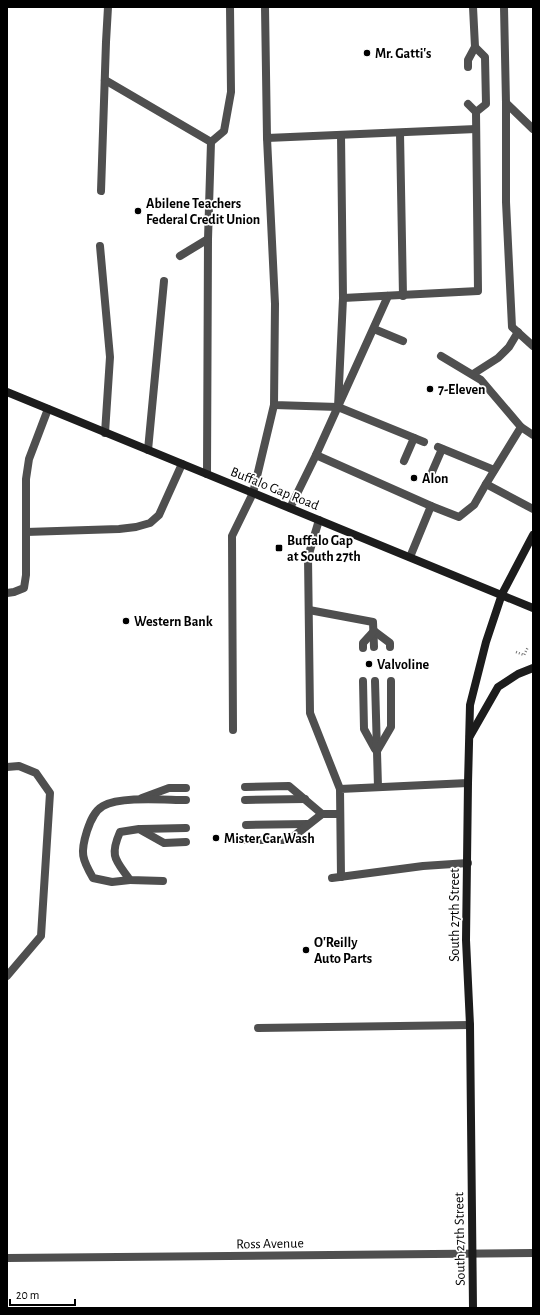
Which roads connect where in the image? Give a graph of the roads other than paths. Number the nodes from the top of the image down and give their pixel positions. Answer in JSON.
{"nodes":[{"id":1,"x":108,"y":7,"type":"edge"},
{"id":2,"x":230,"y":7,"type":"edge"},
{"id":3,"x":265,"y":7,"type":"edge"},
{"id":4,"x":473,"y":7,"type":"edge"},
{"id":5,"x":504,"y":7,"type":"edge"},
{"id":6,"x":475,"y":47,"type":"junction"},
{"id":7,"x":468,"y":67,"type":"dead end"},
{"id":8,"x":105,"y":80,"type":"junction"},
{"id":9,"x":506,"y":103,"type":"junction"},
{"id":10,"x":468,"y":104,"type":"dead end"},
{"id":11,"x":476,"y":112,"type":"junction"},
{"id":12,"x":533,"y":129,"type":"edge"},
{"id":13,"x":476,"y":130,"type":"junction"},
{"id":14,"x":400,"y":133,"type":"junction"},
{"id":15,"x":341,"y":135,"type":"junction"},
{"id":16,"x":268,"y":138,"type":"junction"},
{"id":17,"x":211,"y":142,"type":"junction"},
{"id":18,"x":101,"y":191,"type":"dead end"},
{"id":19,"x":208,"y":239,"type":"junction"},
{"id":20,"x":100,"y":246,"type":"dead end"},
{"id":21,"x":180,"y":256,"type":"dead end"},
{"id":22,"x":164,"y":281,"type":"dead end"},
{"id":23,"x":388,"y":296,"type":"junction"},
{"id":24,"x":403,"y":296,"type":"junction"},
{"id":25,"x":343,"y":298,"type":"junction"},
{"id":26,"x":374,"y":329,"type":"junction"},
{"id":27,"x":518,"y":332,"type":"junction"},
{"id":28,"x":403,"y":341,"type":"dead end"},
{"id":29,"x":533,"y":346,"type":"edge"},
{"id":30,"x":441,"y":356,"type":"dead end"},
{"id":31,"x":473,"y":374,"type":"junction"},
{"id":32,"x":7,"y":392,"type":"edge"},
{"id":33,"x":274,"y":405,"type":"junction"},
{"id":34,"x":338,"y":407,"type":"junction"},
{"id":35,"x":48,"y":409,"type":"junction"},
{"id":36,"x":521,"y":427,"type":"junction"},
{"id":37,"x":105,"y":432,"type":"junction"},
{"id":38,"x":533,"y":435,"type":"edge"},
{"id":39,"x":414,"y":438,"type":"junction"},
{"id":40,"x":424,"y":442,"type":"dead end"},
{"id":41,"x":148,"y":450,"type":"junction"},
{"id":42,"x":316,"y":455,"type":"junction"},
{"id":43,"x":404,"y":461,"type":"dead end"},
{"id":44,"x":182,"y":464,"type":"junction"},
{"id":45,"x":494,"y":470,"type":"junction"},
{"id":46,"x":432,"y":472,"type":"dead end"},
{"id":47,"x":207,"y":474,"type":"junction"},
{"id":48,"x":486,"y":484,"type":"junction"},
{"id":49,"x":254,"y":493,"type":"junction"},
{"id":50,"x":431,"y":506,"type":"junction"},
{"id":51,"x":290,"y":508,"type":"junction"},
{"id":52,"x":533,"y":509,"type":"edge"},
{"id":53,"x":319,"y":520,"type":"junction"},
{"id":54,"x":26,"y":532,"type":"junction"},
{"id":55,"x":533,"y":535,"type":"edge"},
{"id":56,"x":410,"y":557,"type":"junction"},
{"id":57,"x":7,"y":593,"type":"edge"},
{"id":58,"x":502,"y":594,"type":"junction"},
{"id":59,"x":533,"y":608,"type":"edge"},
{"id":60,"x":308,"y":610,"type":"junction"},
{"id":61,"x":374,"y":630,"type":"junction"},
{"id":62,"x":374,"y":647,"type":"dead end"},
{"id":63,"x":390,"y":647,"type":"dead end"},
{"id":64,"x":362,"y":648,"type":"dead end"},
{"id":65,"x":533,"y":668,"type":"edge"},
{"id":66,"x":364,"y":681,"type":"dead end"},
{"id":67,"x":375,"y":681,"type":"dead end"},
{"id":68,"x":391,"y":681,"type":"dead end"},
{"id":69,"x":233,"y":730,"type":"dead end"},
{"id":70,"x":469,"y":738,"type":"junction"},
{"id":71,"x":376,"y":752,"type":"junction"},
{"id":72,"x":7,"y":766,"type":"edge"},
{"id":73,"x":468,"y":783,"type":"junction"},
{"id":74,"x":245,"y":787,"type":"dead end"},
{"id":75,"x":378,"y":787,"type":"junction"},
{"id":76,"x":186,"y":788,"type":"dead end"},
{"id":77,"x":340,"y":789,"type":"junction"},
{"id":78,"x":305,"y":799,"type":"junction"},
{"id":79,"x":136,"y":800,"type":"junction"},
{"id":80,"x":186,"y":800,"type":"dead end"},
{"id":81,"x":245,"y":800,"type":"dead end"},
{"id":82,"x":322,"y":814,"type":"junction"},
{"id":83,"x":340,"y":814,"type":"junction"},
{"id":84,"x":308,"y":824,"type":"junction"},
{"id":85,"x":246,"y":825,"type":"dead end"},
{"id":86,"x":186,"y":828,"type":"dead end"},
{"id":87,"x":139,"y":829,"type":"junction"},
{"id":88,"x":246,"y":840,"type":"dead end"},
{"id":89,"x":186,"y":842,"type":"dead end"},
{"id":90,"x":468,"y":863,"type":"junction"},
{"id":91,"x":341,"y":877,"type":"junction"},
{"id":92,"x":332,"y":878,"type":"dead end"},
{"id":93,"x":130,"y":880,"type":"junction"},
{"id":94,"x":163,"y":881,"type":"dead end"},
{"id":95,"x":7,"y":976,"type":"edge"},
{"id":96,"x":470,"y":1025,"type":"junction"},
{"id":97,"x":258,"y":1028,"type":"dead end"},
{"id":98,"x":533,"y":1253,"type":"edge"},
{"id":99,"x":472,"y":1254,"type":"junction"},
{"id":100,"x":7,"y":1258,"type":"edge"},
{"id":101,"x":473,"y":1308,"type":"edge"}],
"edges":[{"from":1,"to":8,"type":"street"},
{"from":2,"to":17,"type":"street"},
{"from":3,"to":16,"type":"street"},
{"from":4,"to":6,"type":"street"},
{"from":5,"to":9,"type":"street"},
{"from":6,"to":7,"type":"street"},
{"from":6,"to":11,"type":"street"},
{"from":8,"to":17,"type":"street"},
{"from":8,"to":18,"type":"street"},
{"from":9,"to":12,"type":"street"},
{"from":9,"to":27,"type":"street"},
{"from":10,"to":11,"type":"street"},
{"from":11,"to":13,"type":"street"},
{"from":13,"to":14,"type":"street"},
{"from":13,"to":24,"type":"street"},
{"from":14,"to":15,"type":"street"},
{"from":14,"to":24,"type":"street"},
{"from":15,"to":16,"type":"street"},
{"from":15,"to":25,"type":"street"},
{"from":16,"to":33,"type":"street"},
{"from":17,"to":19,"type":"street"},
{"from":19,"to":21,"type":"street"},
{"from":19,"to":47,"type":"street"},
{"from":20,"to":37,"type":"street"},
{"from":22,"to":41,"type":"street"},
{"from":23,"to":24,"type":"street"},
{"from":23,"to":25,"type":"street"},
{"from":23,"to":26,"type":"street"},
{"from":25,"to":34,"type":"street"},
{"from":26,"to":28,"type":"street"},
{"from":26,"to":34,"type":"street"},
{"from":27,"to":29,"type":"street"},
{"from":27,"to":31,"type":"street"},
{"from":30,"to":31,"type":"street"},
{"from":31,"to":36,"type":"street"},
{"from":32,"to":35,"type":"main road","name":"Buffalo Gap Road"},
{"from":33,"to":34,"type":"street"},
{"from":33,"to":49,"type":"street"},
{"from":34,"to":39,"type":"street"},
{"from":34,"to":42,"type":"street"},
{"from":35,"to":37,"type":"main road","name":"Buffalo Gap Road"},
{"from":35,"to":54,"type":"street"},
{"from":36,"to":38,"type":"street"},
{"from":36,"to":45,"type":"street"},
{"from":37,"to":41,"type":"main road","name":"Buffalo Gap Road"},
{"from":39,"to":40,"type":"street"},
{"from":39,"to":43,"type":"street"},
{"from":41,"to":44,"type":"main road","name":"Buffalo Gap Road"},
{"from":42,"to":50,"type":"street"},
{"from":42,"to":51,"type":"street"},
{"from":44,"to":47,"type":"main road","name":"Buffalo Gap Road"},
{"from":44,"to":54,"type":"street"},
{"from":45,"to":46,"type":"street"},
{"from":45,"to":48,"type":"street"},
{"from":47,"to":49,"type":"main road","name":"Buffalo Gap Road"},
{"from":48,"to":50,"type":"street"},
{"from":48,"to":52,"type":"street"},
{"from":49,"to":51,"type":"main road","name":"Buffalo Gap Road"},
{"from":49,"to":69,"type":"street"},
{"from":50,"to":56,"type":"street"},
{"from":51,"to":53,"type":"main road","name":"Buffalo Gap Road"},
{"from":53,"to":56,"type":"main road","name":"Buffalo Gap Road"},
{"from":53,"to":60,"type":"street"},
{"from":54,"to":57,"type":"street"},
{"from":55,"to":58,"type":"main road","name":"South 27th Street"},
{"from":56,"to":58,"type":"main road","name":"Buffalo Gap Road"},
{"from":58,"to":59,"type":"main road","name":"Buffalo Gap Road"},
{"from":58,"to":70,"type":"main road","name":"South 27th Street"},
{"from":60,"to":61,"type":"street"},
{"from":60,"to":77,"type":"street"},
{"from":61,"to":62,"type":"street"},
{"from":61,"to":63,"type":"street"},
{"from":61,"to":64,"type":"street"},
{"from":65,"to":70,"type":"main road"},
{"from":66,"to":71,"type":"street"},
{"from":67,"to":71,"type":"street"},
{"from":68,"to":71,"type":"street"},
{"from":70,"to":73,"type":"main road","name":"South 27th Street"},
{"from":71,"to":75,"type":"street"},
{"from":72,"to":95,"type":"street"},
{"from":73,"to":75,"type":"street"},
{"from":73,"to":90,"type":"main road","name":"South 27th Street"},
{"from":74,"to":78,"type":"street"},
{"from":75,"to":77,"type":"street"},
{"from":76,"to":79,"type":"street"},
{"from":77,"to":83,"type":"street"},
{"from":78,"to":81,"type":"street"},
{"from":78,"to":82,"type":"street"},
{"from":79,"to":80,"type":"street"},
{"from":79,"to":93,"type":"street"},
{"from":82,"to":83,"type":"street"},
{"from":82,"to":84,"type":"street"},
{"from":83,"to":91,"type":"street"},
{"from":84,"to":85,"type":"street"},
{"from":84,"to":88,"type":"street"},
{"from":86,"to":87,"type":"street"},
{"from":87,"to":89,"type":"street"},
{"from":87,"to":93,"type":"street"},
{"from":90,"to":91,"type":"street"},
{"from":90,"to":96,"type":"main road","name":"South 27th Street"},
{"from":91,"to":92,"type":"street"},
{"from":93,"to":94,"type":"street"},
{"from":96,"to":97,"type":"street"},
{"from":96,"to":99,"type":"main road","name":"South 27th Street"},
{"from":98,"to":99,"type":"street","name":"Ross Avenue"},
{"from":99,"to":100,"type":"street","name":"Ross Avenue"},
{"from":99,"to":101,"type":"main road","name":"South 27th Street"}]}
